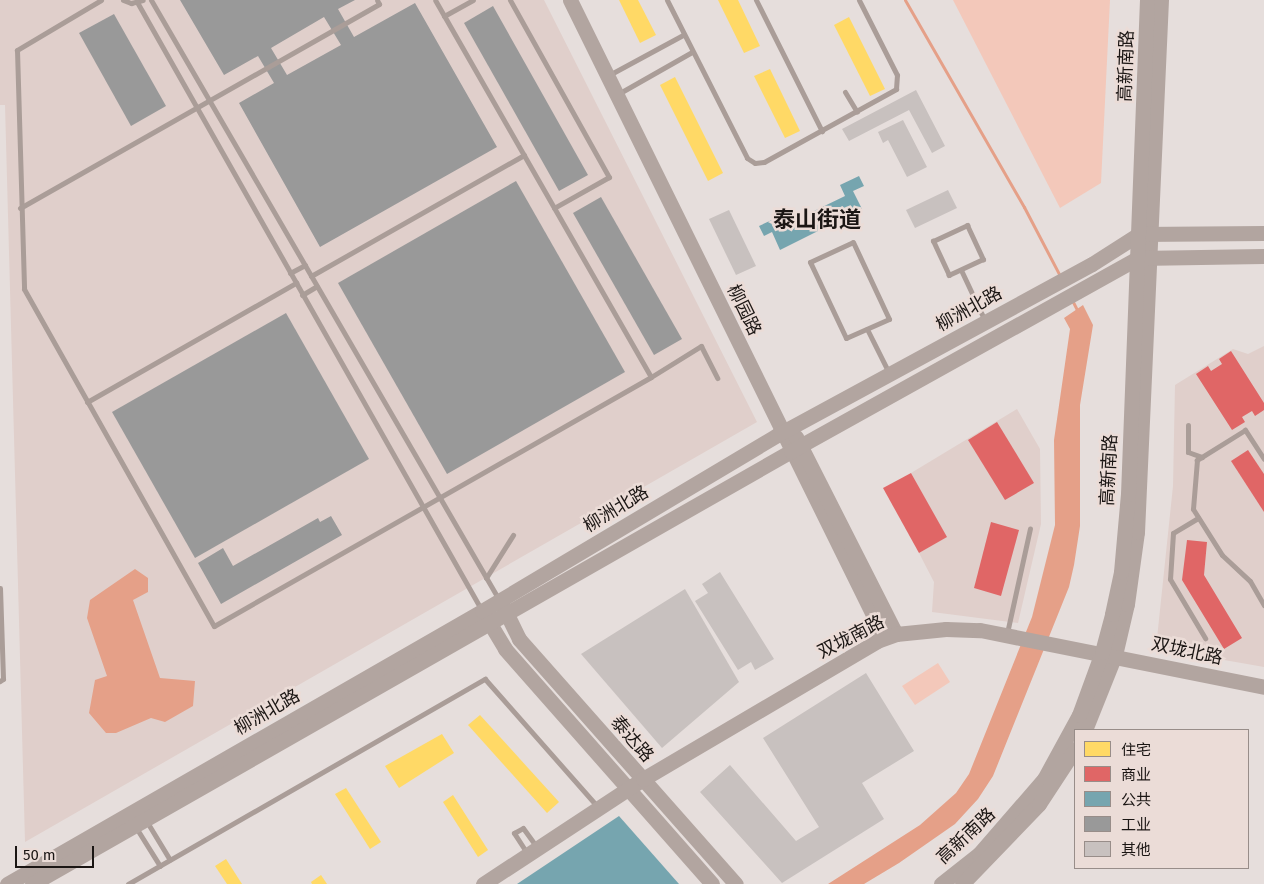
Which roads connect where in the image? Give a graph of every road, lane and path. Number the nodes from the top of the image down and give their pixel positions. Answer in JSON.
{"nodes":[{"id":1,"x":101,"y":0,"type":"edge"},
{"id":2,"x":123,"y":0,"type":"edge"},
{"id":3,"x":151,"y":0,"type":"edge"},
{"id":4,"x":385,"y":0,"type":"edge"},
{"id":5,"x":435,"y":0,"type":"edge"},
{"id":6,"x":473,"y":0,"type":"edge"},
{"id":7,"x":510,"y":0,"type":"edge"},
{"id":8,"x":570,"y":0,"type":"edge"},
{"id":9,"x":580,"y":0,"type":"edge"},
{"id":10,"x":667,"y":0,"type":"edge"},
{"id":11,"x":756,"y":0,"type":"edge"},
{"id":12,"x":858,"y":0,"type":"edge"},
{"id":13,"x":1147,"y":0,"type":"edge"},
{"id":14,"x":1161,"y":0,"type":"edge"},
{"id":15,"x":140,"y":1,"type":"edge"},
{"id":16,"x":378,"y":2,"type":"edge"},
{"id":17,"x":444,"y":16,"type":"junction"},
{"id":18,"x":683,"y":35,"type":"junction"},
{"id":19,"x":692,"y":52,"type":"junction"},
{"id":20,"x":612,"y":73,"type":"junction"},
{"id":21,"x":622,"y":92,"type":"junction"},
{"id":22,"x":845,"y":92,"type":"dead end"},
{"id":23,"x":210,"y":101,"type":"junction"},
{"id":24,"x":196,"y":109,"type":"junction"},
{"id":25,"x":857,"y":112,"type":"junction"},
{"id":26,"x":822,"y":131,"type":"junction"},
{"id":27,"x":524,"y":155,"type":"junction"},
{"id":28,"x":20,"y":208,"type":"junction"},
{"id":29,"x":554,"y":208,"type":"junction"},
{"id":30,"x":1264,"y":233,"type":"edge"},
{"id":31,"x":1145,"y":234,"type":"junction"},
{"id":32,"x":1264,"y":256,"type":"edge"},
{"id":33,"x":1144,"y":257,"type":"junction"},
{"id":34,"x":305,"y":265,"type":"junction"},
{"id":35,"x":961,"y":270,"type":"junction"},
{"id":36,"x":290,"y":273,"type":"junction"},
{"id":37,"x":311,"y":276,"type":"junction"},
{"id":38,"x":296,"y":283,"type":"junction"},
{"id":39,"x":317,"y":286,"type":"junction"},
{"id":40,"x":302,"y":295,"type":"junction"},
{"id":41,"x":986,"y":321,"type":"junction"},
{"id":42,"x":867,"y":329,"type":"junction"},
{"id":43,"x":890,"y":374,"type":"junction"},
{"id":44,"x":651,"y":377,"type":"junction"},
{"id":45,"x":717,"y":378,"type":"dead end"},
{"id":46,"x":87,"y":402,"type":"junction"},
{"id":47,"x":1188,"y":425,"type":"dead end"},
{"id":48,"x":787,"y":430,"type":"junction"},
{"id":49,"x":796,"y":448,"type":"junction"},
{"id":50,"x":1202,"y":457,"type":"junction"},
{"id":51,"x":1264,"y":459,"type":"edge"},
{"id":52,"x":441,"y":499,"type":"junction"},
{"id":53,"x":424,"y":508,"type":"junction"},
{"id":54,"x":1198,"y":518,"type":"junction"},
{"id":55,"x":1030,"y":528,"type":"dead end"},
{"id":56,"x":513,"y":536,"type":"dead end"},
{"id":57,"x":486,"y":578,"type":"junction"},
{"id":58,"x":0,"y":588,"type":"edge"},
{"id":59,"x":500,"y":601,"type":"junction"},
{"id":60,"x":1264,"y":605,"type":"edge"},
{"id":61,"x":482,"y":611,"type":"junction"},
{"id":62,"x":508,"y":614,"type":"junction"},
{"id":63,"x":490,"y":624,"type":"junction"},
{"id":64,"x":890,"y":635,"type":"junction"},
{"id":65,"x":1010,"y":635,"type":"junction"},
{"id":66,"x":1205,"y":638,"type":"dead end"},
{"id":67,"x":1109,"y":654,"type":"junction"},
{"id":68,"x":0,"y":681,"type":"edge"},
{"id":69,"x":1264,"y":687,"type":"edge"},
{"id":70,"x":1085,"y":729,"type":"edge"},
{"id":71,"x":1074,"y":751,"type":"edge"},
{"id":72,"x":643,"y":779,"type":"junction"},
{"id":73,"x":626,"y":789,"type":"junction"},
{"id":74,"x":598,"y":807,"type":"junction"},
{"id":75,"x":140,"y":823,"type":"junction"},
{"id":76,"x":170,"y":860,"type":"junction"},
{"id":77,"x":160,"y":866,"type":"junction"},
{"id":78,"x":7,"y":884,"type":"edge"},
{"id":79,"x":32,"y":884,"type":"edge"},
{"id":80,"x":128,"y":884,"type":"edge"},
{"id":81,"x":483,"y":884,"type":"edge"},
{"id":82,"x":712,"y":884,"type":"edge"},
{"id":83,"x":736,"y":884,"type":"edge"},
{"id":84,"x":941,"y":884,"type":"edge"},
{"id":85,"x":962,"y":884,"type":"edge"}],
"edges":[{"from":1,"to":28,"type":"lane"},
{"from":2,"to":15,"type":"lane"},
{"from":3,"to":23,"type":"lane"},
{"from":4,"to":16,"type":"lane"},
{"from":5,"to":17,"type":"lane"},
{"from":6,"to":17,"type":"lane"},
{"from":7,"to":29,"type":"lane"},
{"from":8,"to":20,"type":"main road","name":"柳园路"},
{"from":9,"to":20,"type":"main road","name":"柳园路"},
{"from":10,"to":18,"type":"lane"},
{"from":11,"to":26,"type":"lane"},
{"from":12,"to":25,"type":"lane"},
{"from":13,"to":31,"type":"main road","name":"高新南路"},
{"from":14,"to":31,"type":"main road","name":"高新南路"},
{"from":15,"to":24,"type":"lane"},
{"from":16,"to":23,"type":"lane"},
{"from":17,"to":27,"type":"lane"},
{"from":18,"to":19,"type":"lane"},
{"from":18,"to":20,"type":"lane"},
{"from":19,"to":21,"type":"lane"},
{"from":19,"to":26,"type":"lane"},
{"from":20,"to":21,"type":"main road","name":"柳园路"},
{"from":21,"to":48,"type":"main road","name":"柳园路"},
{"from":22,"to":25,"type":"lane"},
{"from":23,"to":24,"type":"lane"},
{"from":23,"to":34,"type":"lane"},
{"from":24,"to":28,"type":"lane"},
{"from":24,"to":36,"type":"lane"},
{"from":25,"to":26,"type":"lane"},
{"from":27,"to":29,"type":"lane"},
{"from":27,"to":37,"type":"lane"},
{"from":28,"to":46,"type":"lane"},
{"from":29,"to":44,"type":"lane"},
{"from":30,"to":31,"type":"main road"},
{"from":31,"to":33,"type":"main road","name":"高新南路"},
{"from":31,"to":41,"type":"main road","name":"柳洲北路"},
{"from":32,"to":33,"type":"main road","name":"柳洲北路"},
{"from":33,"to":49,"type":"main road","name":"柳洲北路"},
{"from":33,"to":67,"type":"main road","name":"高新南路"},
{"from":34,"to":36,"type":"lane"},
{"from":34,"to":37,"type":"lane"},
{"from":35,"to":35,"type":"lane"},
{"from":35,"to":41,"type":"lane"},
{"from":36,"to":38,"type":"lane"},
{"from":37,"to":39,"type":"lane"},
{"from":38,"to":40,"type":"lane"},
{"from":38,"to":46,"type":"lane"},
{"from":39,"to":40,"type":"lane"},
{"from":39,"to":52,"type":"lane"},
{"from":40,"to":53,"type":"lane"},
{"from":41,"to":43,"type":"main road","name":"柳洲北路"},
{"from":42,"to":42,"type":"lane"},
{"from":42,"to":43,"type":"lane"},
{"from":43,"to":48,"type":"main road","name":"柳洲北路"},
{"from":44,"to":45,"type":"lane"},
{"from":44,"to":52,"type":"lane"},
{"from":46,"to":53,"type":"lane"},
{"from":47,"to":50,"type":"lane"},
{"from":48,"to":49,"type":"main road","name":"柳园路"},
{"from":48,"to":59,"type":"main road","name":"柳洲北路"},
{"from":49,"to":62,"type":"main road","name":"柳洲北路"},
{"from":49,"to":64,"type":"main road","name":"柳园路"},
{"from":50,"to":51,"type":"lane"},
{"from":50,"to":54,"type":"lane"},
{"from":52,"to":53,"type":"lane"},
{"from":52,"to":57,"type":"lane"},
{"from":53,"to":61,"type":"lane"},
{"from":54,"to":60,"type":"lane"},
{"from":54,"to":66,"type":"lane"},
{"from":55,"to":65,"type":"lane"},
{"from":56,"to":57,"type":"lane"},
{"from":57,"to":59,"type":"lane"},
{"from":58,"to":68,"type":"lane"},
{"from":59,"to":61,"type":"main road","name":"柳洲北路"},
{"from":59,"to":62,"type":"main road","name":"泰达路"},
{"from":61,"to":63,"type":"main road","name":"泰达路"},
{"from":61,"to":78,"type":"main road","name":"柳洲北路"},
{"from":62,"to":63,"type":"main road","name":"柳洲北路"},
{"from":62,"to":72,"type":"main road","name":"泰达路"},
{"from":63,"to":73,"type":"main road","name":"泰达路"},
{"from":63,"to":75,"type":"main road","name":"柳洲北路"},
{"from":64,"to":65,"type":"main road","name":"双垅南路"},
{"from":64,"to":72,"type":"main road","name":"双垅南路"},
{"from":65,"to":67,"type":"main road","name":"双垅南路"},
{"from":67,"to":69,"type":"main road","name":"双垅北路"},
{"from":67,"to":70,"type":"main road","name":"高新南路"},
{"from":67,"to":84,"type":"main road","name":"高新南路"},
{"from":71,"to":85,"type":"main road","name":"高新南路"},
{"from":72,"to":73,"type":"main road","name":"双垅南路"},
{"from":72,"to":83,"type":"main road","name":"泰达路"},
{"from":73,"to":74,"type":"main road","name":"双垅南路"},
{"from":73,"to":82,"type":"main road","name":"泰达路"},
{"from":74,"to":76,"type":"lane"},
{"from":74,"to":81,"type":"main road","name":"双垅南路"},
{"from":75,"to":76,"type":"lane"},
{"from":75,"to":77,"type":"lane"},
{"from":75,"to":79,"type":"main road","name":"柳洲北路"},
{"from":76,"to":77,"type":"lane"},
{"from":77,"to":80,"type":"lane"}]}
